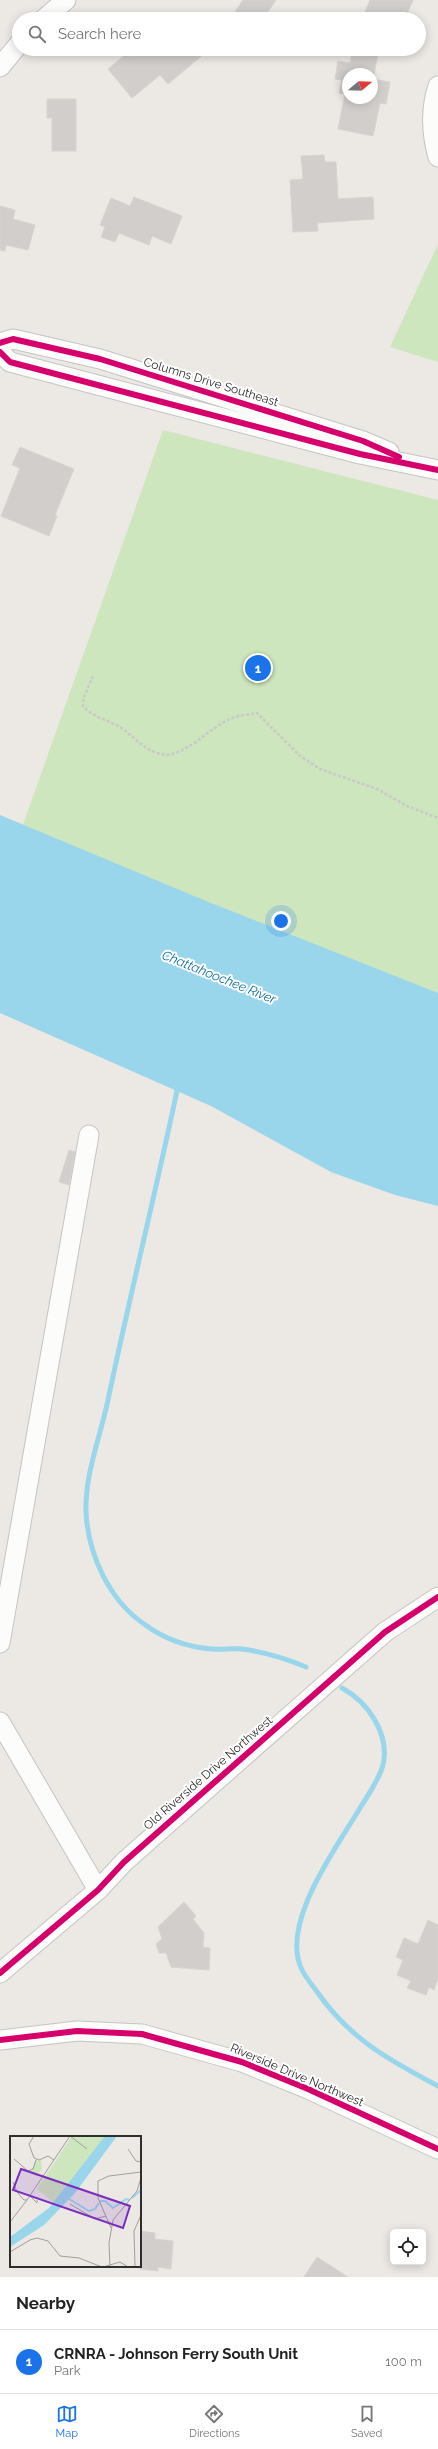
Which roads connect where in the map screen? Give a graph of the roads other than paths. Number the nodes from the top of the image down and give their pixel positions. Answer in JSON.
{"nodes":[{"id":1,"x":66,"y":0,"type":"edge"},
{"id":2,"x":52,"y":12,"type":"edge"},
{"id":3,"x":12,"y":52,"type":"edge"},
{"id":4,"x":0,"y":67,"type":"edge"},
{"id":5,"x":438,"y":86,"type":"edge"},
{"id":6,"x":438,"y":156,"type":"edge"},
{"id":7,"x":0,"y":343,"type":"edge"},
{"id":8,"x":0,"y":352,"type":"edge"},
{"id":9,"x":142,"y":372,"type":"junction"},
{"id":10,"x":136,"y":393,"type":"junction"},
{"id":11,"x":412,"y":463,"type":"junction"},
{"id":12,"x":438,"y":470,"type":"edge"},
{"id":13,"x":89,"y":1135,"type":"dead end"},
{"id":14,"x":438,"y":1597,"type":"edge"},
{"id":15,"x":0,"y":1643,"type":"edge"},
{"id":16,"x":0,"y":1722,"type":"edge"},
{"id":17,"x":98,"y":1890,"type":"junction"},
{"id":18,"x":0,"y":1973,"type":"edge"},
{"id":19,"x":0,"y":2040,"type":"edge"},
{"id":20,"x":438,"y":2149,"type":"edge"}],
"edges":[{"from":1,"to":2,"type":"street"},
{"from":3,"to":4,"type":"street"},
{"from":5,"to":6,"type":"street"},
{"from":7,"to":9,"type":"street","name":"Columns Drive Southeast"},
{"from":8,"to":10,"type":"street","name":"Columns Drive Southeast"},
{"from":9,"to":10,"type":"street"},
{"from":9,"to":11,"type":"street","name":"Columns Drive Southeast"},
{"from":10,"to":11,"type":"street","name":"Columns Drive Southeast"},
{"from":11,"to":12,"type":"street","name":"Columns Drive Southeast"},
{"from":13,"to":15,"type":"street"},
{"from":14,"to":17,"type":"street","name":"Old Riverside Drive Northwest"},
{"from":16,"to":17,"type":"street"},
{"from":17,"to":18,"type":"street","name":"Old Riverside Drive Northwest"},
{"from":19,"to":20,"type":"street","name":"Riverside Drive Northwest"}]}
